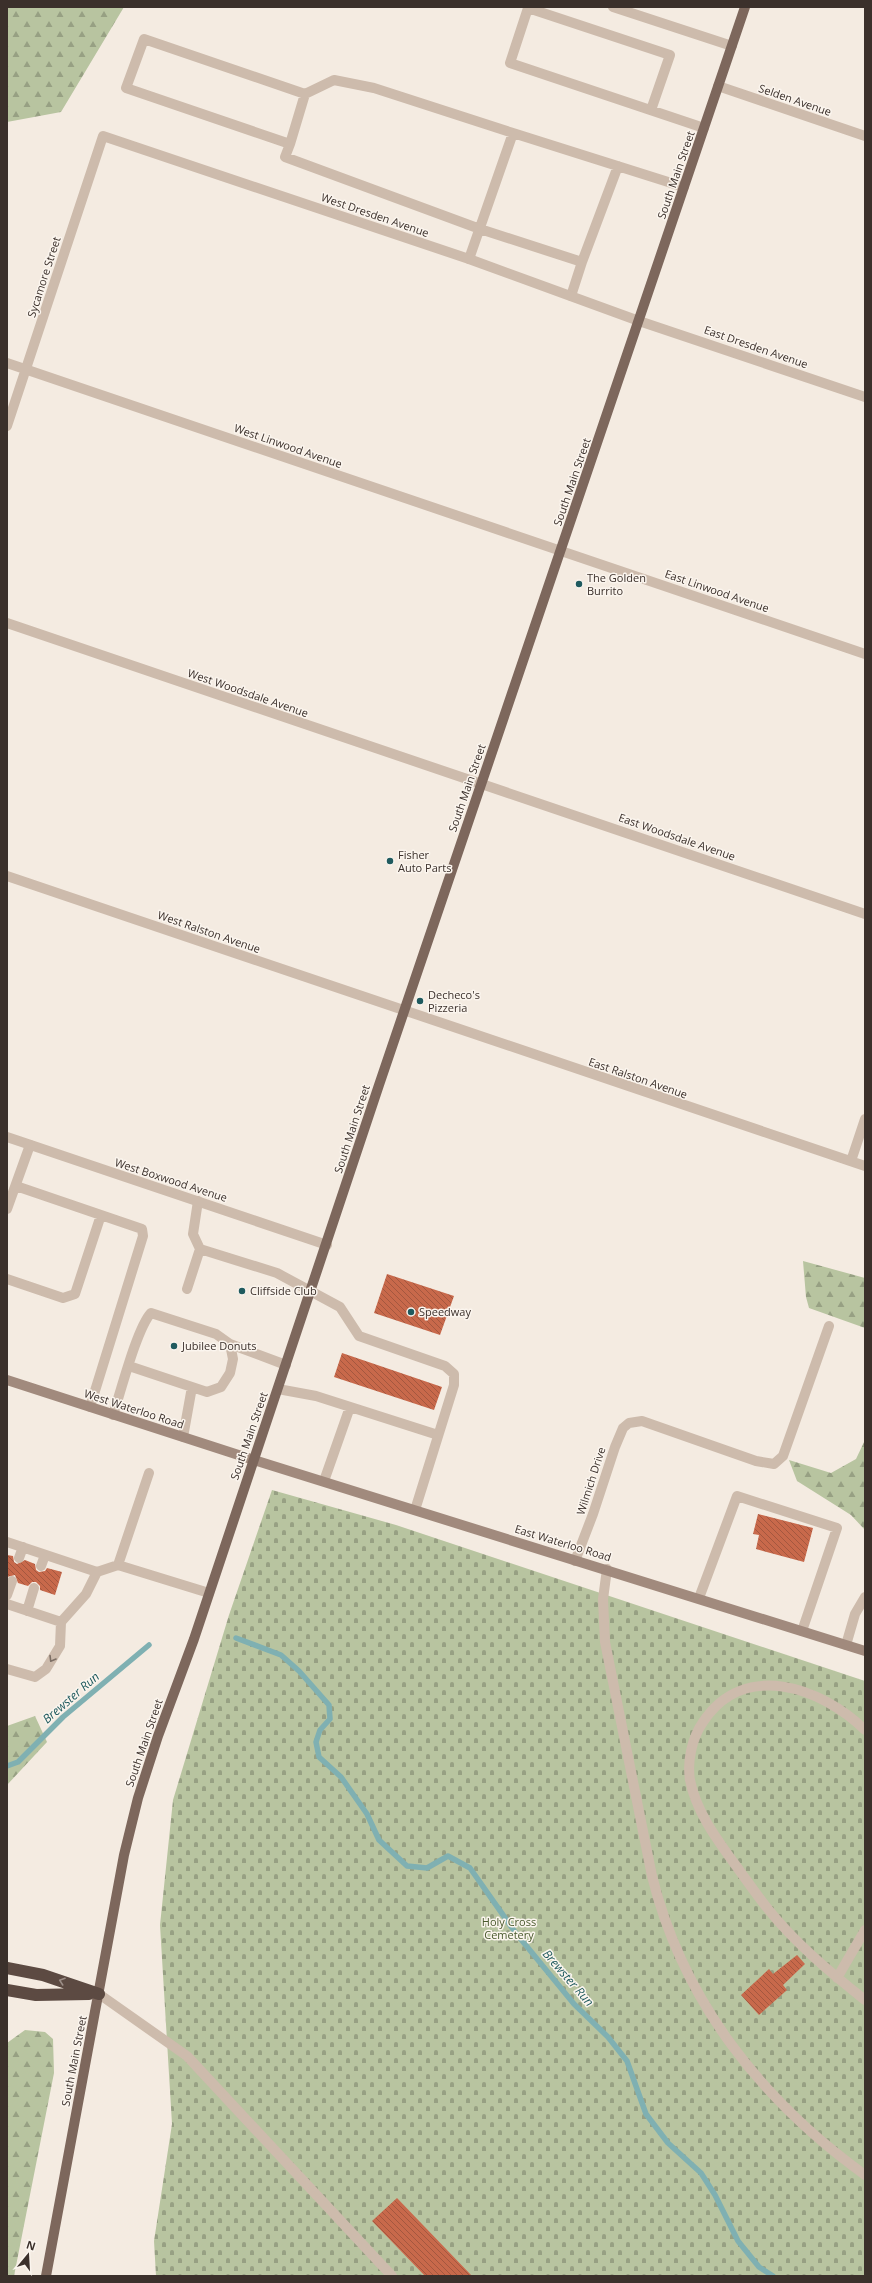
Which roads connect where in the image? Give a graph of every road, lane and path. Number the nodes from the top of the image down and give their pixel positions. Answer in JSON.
{"nodes":[{"id":1,"x":613,"y":7,"type":"edge"},
{"id":2,"x":745,"y":7,"type":"edge"},
{"id":3,"x":732,"y":46,"type":"junction"},
{"id":4,"x":718,"y":86,"type":"junction"},
{"id":5,"x":305,"y":94,"type":"junction"},
{"id":6,"x":651,"y":110,"type":"junction"},
{"id":7,"x":704,"y":128,"type":"junction"},
{"id":8,"x":512,"y":133,"type":"junction"},
{"id":9,"x":102,"y":136,"type":"joint"},
{"id":10,"x":865,"y":136,"type":"edge"},
{"id":11,"x":290,"y":144,"type":"junction"},
{"id":12,"x":618,"y":166,"type":"junction"},
{"id":13,"x":684,"y":187,"type":"junction"},
{"id":14,"x":480,"y":229,"type":"junction"},
{"id":15,"x":469,"y":259,"type":"junction"},
{"id":16,"x":582,"y":262,"type":"junction"},
{"id":17,"x":571,"y":296,"type":"junction"},
{"id":18,"x":639,"y":321,"type":"junction"},
{"id":19,"x":7,"y":363,"type":"edge"},
{"id":20,"x":26,"y":370,"type":"junction"},
{"id":21,"x":865,"y":397,"type":"edge"},
{"id":22,"x":7,"y":426,"type":"edge"},
{"id":23,"x":561,"y":552,"type":"junction"},
{"id":24,"x":7,"y":623,"type":"edge"},
{"id":25,"x":865,"y":654,"type":"edge"},
{"id":26,"x":482,"y":784,"type":"junction"},
{"id":27,"x":7,"y":876,"type":"edge"},
{"id":28,"x":865,"y":914,"type":"edge"},
{"id":29,"x":404,"y":1012,"type":"junction"},
{"id":30,"x":865,"y":1119,"type":"edge"},
{"id":31,"x":7,"y":1137,"type":"edge"},
{"id":32,"x":30,"y":1145,"type":"junction"},
{"id":33,"x":850,"y":1161,"type":"junction"},
{"id":34,"x":865,"y":1166,"type":"edge"},
{"id":35,"x":16,"y":1186,"type":"junction"},
{"id":36,"x":198,"y":1201,"type":"junction"},
{"id":37,"x":7,"y":1209,"type":"edge"},
{"id":38,"x":101,"y":1215,"type":"junction"},
{"id":39,"x":327,"y":1245,"type":"junction"},
{"id":40,"x":200,"y":1249,"type":"junction"},
{"id":41,"x":7,"y":1279,"type":"edge"},
{"id":42,"x":187,"y":1289,"type":"dead end"},
{"id":43,"x":311,"y":1291,"type":"junction"},
{"id":44,"x":830,"y":1326,"type":"dead end"},
{"id":45,"x":230,"y":1344,"type":"junction"},
{"id":46,"x":286,"y":1364,"type":"junction"},
{"id":47,"x":129,"y":1366,"type":"junction"},
{"id":48,"x":7,"y":1380,"type":"edge"},
{"id":49,"x":192,"y":1387,"type":"junction"},
{"id":50,"x":278,"y":1390,"type":"junction"},
{"id":51,"x":90,"y":1407,"type":"junction"},
{"id":52,"x":350,"y":1407,"type":"junction"},
{"id":53,"x":113,"y":1414,"type":"junction"},
{"id":54,"x":438,"y":1435,"type":"junction"},
{"id":55,"x":183,"y":1437,"type":"junction"},
{"id":56,"x":254,"y":1460,"type":"junction"},
{"id":57,"x":149,"y":1473,"type":"dead end"},
{"id":58,"x":324,"y":1481,"type":"junction"},
{"id":59,"x":415,"y":1510,"type":"junction"},
{"id":60,"x":7,"y":1542,"type":"edge"},
{"id":61,"x":22,"y":1547,"type":"junction"},
{"id":62,"x":45,"y":1555,"type":"junction"},
{"id":63,"x":19,"y":1558,"type":"dead end"},
{"id":64,"x":575,"y":1561,"type":"junction"},
{"id":65,"x":118,"y":1565,"type":"junction"},
{"id":66,"x":41,"y":1566,"type":"dead end"},
{"id":67,"x":607,"y":1569,"type":"junction"},
{"id":68,"x":97,"y":1572,"type":"junction"},
{"id":69,"x":12,"y":1581,"type":"dead end"},
{"id":70,"x":34,"y":1588,"type":"dead end"},
{"id":71,"x":209,"y":1593,"type":"junction"},
{"id":72,"x":7,"y":1595,"type":"edge"},
{"id":73,"x":865,"y":1597,"type":"edge"},
{"id":74,"x":699,"y":1598,"type":"junction"},
{"id":75,"x":7,"y":1604,"type":"edge"},
{"id":76,"x":27,"y":1610,"type":"junction"},
{"id":77,"x":61,"y":1622,"type":"junction"},
{"id":78,"x":802,"y":1631,"type":"junction"},
{"id":79,"x":846,"y":1645,"type":"junction"},
{"id":80,"x":865,"y":1651,"type":"edge"},
{"id":81,"x":7,"y":1670,"type":"edge"},
{"id":82,"x":865,"y":1730,"type":"edge"},
{"id":83,"x":865,"y":1930,"type":"edge"},
{"id":84,"x":7,"y":1968,"type":"edge"},
{"id":85,"x":837,"y":1978,"type":"junction"},
{"id":86,"x":7,"y":1990,"type":"edge"},
{"id":87,"x":99,"y":1994,"type":"junction"},
{"id":88,"x":865,"y":2000,"type":"edge"},
{"id":89,"x":865,"y":2175,"type":"edge"},
{"id":90,"x":46,"y":2276,"type":"edge"},
{"id":91,"x":392,"y":2276,"type":"edge"}],
"edges":[{"from":1,"to":3,"type":"street"},
{"from":2,"to":3,"type":"main road","name":"South Main Street"},
{"from":3,"to":4,"type":"main road","name":"South Main Street"},
{"from":4,"to":7,"type":"main road","name":"South Main Street"},
{"from":4,"to":10,"type":"street","name":"Selden Avenue"},
{"from":5,"to":8,"type":"street"},
{"from":5,"to":11,"type":"street"},
{"from":5,"to":11,"type":"street"},
{"from":6,"to":6,"type":"street"},
{"from":6,"to":7,"type":"street"},
{"from":7,"to":13,"type":"main road","name":"South Main Street"},
{"from":8,"to":12,"type":"street"},
{"from":8,"to":14,"type":"street"},
{"from":9,"to":15,"type":"street","name":"West Dresden Avenue"},
{"from":9,"to":20,"type":"street","name":"Sycamore Street"},
{"from":11,"to":14,"type":"street"},
{"from":12,"to":13,"type":"street"},
{"from":12,"to":16,"type":"street"},
{"from":13,"to":18,"type":"main road","name":"South Main Street"},
{"from":14,"to":15,"type":"street"},
{"from":14,"to":16,"type":"street"},
{"from":15,"to":17,"type":"street","name":"West Dresden Avenue"},
{"from":16,"to":17,"type":"street"},
{"from":17,"to":18,"type":"street","name":"West Dresden Avenue"},
{"from":18,"to":21,"type":"street","name":"East Dresden Avenue"},
{"from":18,"to":23,"type":"main road","name":"South Main Street"},
{"from":19,"to":20,"type":"street","name":"West Linwood Avenue"},
{"from":20,"to":22,"type":"street","name":"Sycamore Street"},
{"from":20,"to":23,"type":"street","name":"West Linwood Avenue"},
{"from":23,"to":25,"type":"street","name":"East Linwood Avenue"},
{"from":23,"to":26,"type":"main road","name":"South Main Street"},
{"from":24,"to":26,"type":"street","name":"West Woodsdale Avenue"},
{"from":26,"to":28,"type":"street","name":"East Woodsdale Avenue"},
{"from":26,"to":29,"type":"main road","name":"South Main Street"},
{"from":27,"to":29,"type":"street","name":"West Ralston Avenue"},
{"from":29,"to":33,"type":"street","name":"East Ralston Avenue"},
{"from":29,"to":39,"type":"main road","name":"South Main Street"},
{"from":30,"to":33,"type":"street"},
{"from":31,"to":32,"type":"street","name":"West Boxwood Avenue"},
{"from":32,"to":35,"type":"street"},
{"from":32,"to":36,"type":"street","name":"West Boxwood Avenue"},
{"from":33,"to":34,"type":"street","name":"East Ralston Avenue"},
{"from":35,"to":37,"type":"street"},
{"from":35,"to":38,"type":"street"},
{"from":36,"to":39,"type":"street","name":"West Boxwood Avenue"},
{"from":36,"to":40,"type":"street"},
{"from":38,"to":41,"type":"street"},
{"from":38,"to":51,"type":"street"},
{"from":39,"to":43,"type":"main road","name":"South Main Street"},
{"from":40,"to":42,"type":"street"},
{"from":40,"to":43,"type":"street"},
{"from":43,"to":46,"type":"main road","name":"South Main Street"},
{"from":43,"to":54,"type":"street"},
{"from":44,"to":64,"type":"street","name":"Wilmich Drive"},
{"from":45,"to":46,"type":"street"},
{"from":45,"to":47,"type":"street"},
{"from":45,"to":49,"type":"street"},
{"from":46,"to":50,"type":"main road","name":"South Main Street"},
{"from":47,"to":49,"type":"street"},
{"from":47,"to":53,"type":"street"},
{"from":48,"to":51,"type":"main road","name":"West Waterloo Road"},
{"from":49,"to":55,"type":"street"},
{"from":50,"to":52,"type":"street"},
{"from":50,"to":56,"type":"main road","name":"South Main Street"},
{"from":51,"to":53,"type":"main road","name":"West Waterloo Road"},
{"from":52,"to":54,"type":"street"},
{"from":52,"to":58,"type":"street"},
{"from":53,"to":55,"type":"main road","name":"West Waterloo Road"},
{"from":54,"to":59,"type":"street"},
{"from":55,"to":56,"type":"main road","name":"West Waterloo Road"},
{"from":56,"to":58,"type":"main road","name":"East Waterloo Road"},
{"from":56,"to":71,"type":"main road","name":"South Main Street"},
{"from":57,"to":65,"type":"street"},
{"from":58,"to":59,"type":"main road","name":"East Waterloo Road"},
{"from":59,"to":64,"type":"main road","name":"East Waterloo Road"},
{"from":60,"to":61,"type":"street"},
{"from":61,"to":62,"type":"street"},
{"from":61,"to":63,"type":"street"},
{"from":62,"to":66,"type":"street"},
{"from":62,"to":68,"type":"street"},
{"from":64,"to":67,"type":"main road","name":"East Waterloo Road"},
{"from":65,"to":68,"type":"street"},
{"from":65,"to":71,"type":"street"},
{"from":67,"to":74,"type":"main road","name":"East Waterloo Road"},
{"from":67,"to":89,"type":"street"},
{"from":68,"to":77,"type":"street"},
{"from":69,"to":72,"type":"street"},
{"from":70,"to":76,"type":"street"},
{"from":71,"to":87,"type":"main road","name":"South Main Street"},
{"from":73,"to":79,"type":"street"},
{"from":74,"to":78,"type":"main road","name":"East Waterloo Road"},
{"from":74,"to":78,"type":"street"},
{"from":75,"to":76,"type":"street"},
{"from":76,"to":77,"type":"street"},
{"from":77,"to":81,"type":"street","one_way":true},
{"from":78,"to":79,"type":"main road","name":"East Waterloo Road"},
{"from":79,"to":80,"type":"main road","name":"East Waterloo Road"},
{"from":82,"to":85,"type":"street"},
{"from":83,"to":85,"type":"street"},
{"from":87,"to":84,"type":"highway","one_way":true},
{"from":85,"to":88,"type":"street"},
{"from":86,"to":87,"type":"highway"},
{"from":87,"to":90,"type":"main road","name":"South Main Street"},
{"from":87,"to":91,"type":"street"}]}
